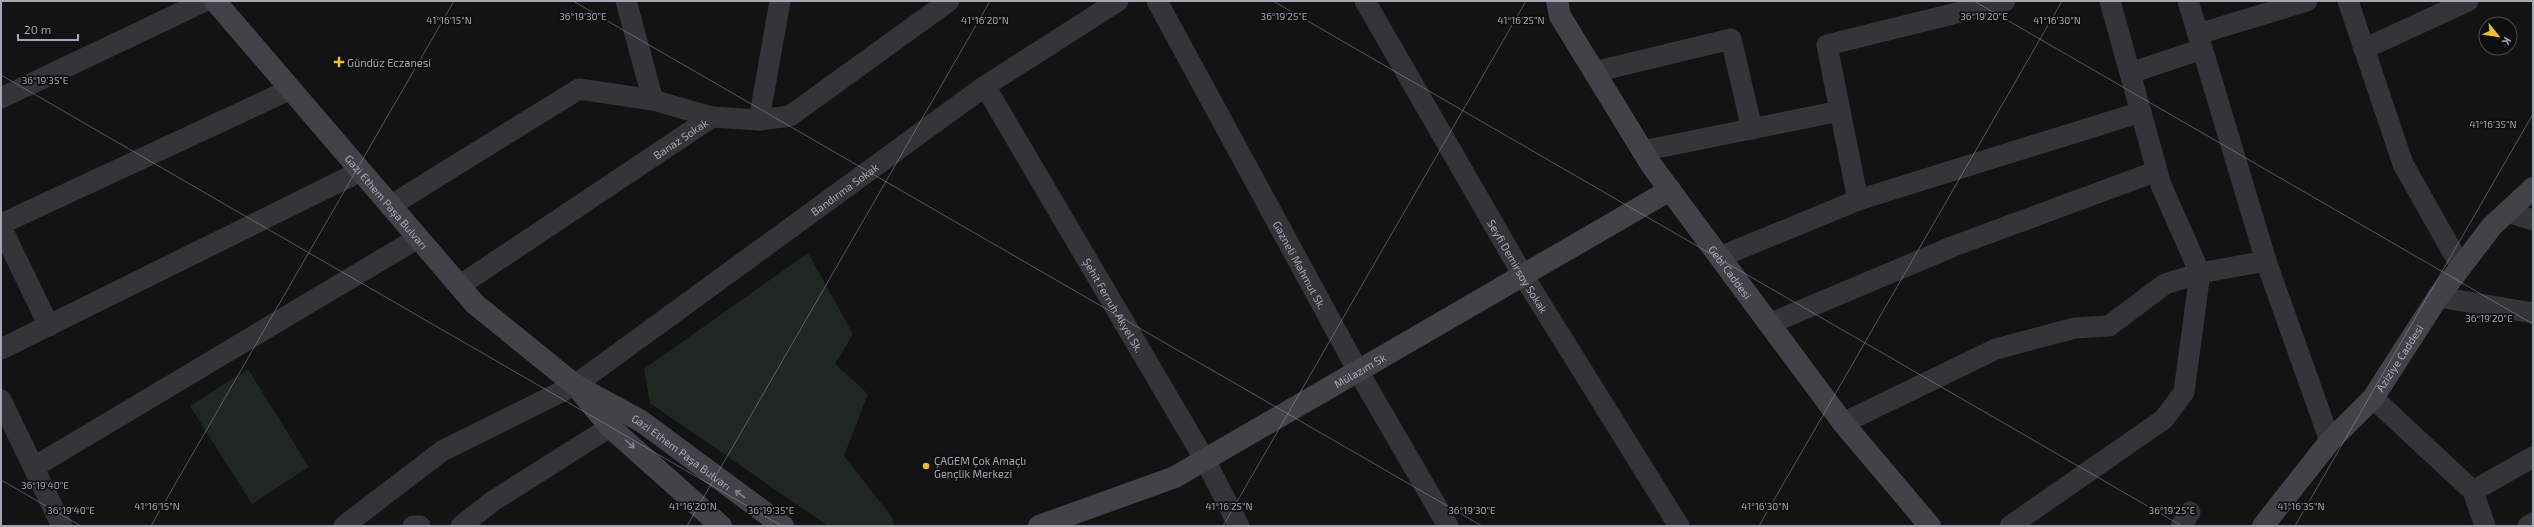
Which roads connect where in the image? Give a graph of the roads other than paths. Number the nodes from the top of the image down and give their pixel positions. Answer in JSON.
{"nodes":[{"id":1,"x":205,"y":1,"type":"edge"},
{"id":2,"x":215,"y":1,"type":"edge"},
{"id":3,"x":626,"y":1,"type":"edge"},
{"id":4,"x":780,"y":1,"type":"edge"},
{"id":5,"x":949,"y":1,"type":"edge"},
{"id":6,"x":1118,"y":1,"type":"edge"},
{"id":7,"x":1157,"y":1,"type":"edge"},
{"id":8,"x":1365,"y":1,"type":"edge"},
{"id":9,"x":1557,"y":1,"type":"edge"},
{"id":10,"x":2005,"y":1,"type":"edge"},
{"id":11,"x":2110,"y":1,"type":"edge"},
{"id":12,"x":2188,"y":1,"type":"edge"},
{"id":13,"x":2307,"y":1,"type":"edge"},
{"id":14,"x":2348,"y":1,"type":"edge"},
{"id":15,"x":2468,"y":1,"type":"edge"},
{"id":16,"x":2200,"y":41,"type":"junction"},
{"id":17,"x":2364,"y":50,"type":"junction"},
{"id":18,"x":1594,"y":72,"type":"junction"},
{"id":19,"x":2130,"y":73,"type":"junction"},
{"id":20,"x":985,"y":86,"type":"junction"},
{"id":21,"x":291,"y":89,"type":"junction"},
{"id":22,"x":1,"y":98,"type":"edge"},
{"id":23,"x":653,"y":100,"type":"junction"},
{"id":24,"x":1840,"y":111,"type":"junction"},
{"id":25,"x":2141,"y":112,"type":"junction"},
{"id":26,"x":712,"y":117,"type":"junction"},
{"id":27,"x":759,"y":120,"type":"junction"},
{"id":28,"x":1752,"y":129,"type":"junction"},
{"id":29,"x":1642,"y":151,"type":"junction"},
{"id":30,"x":361,"y":171,"type":"junction"},
{"id":31,"x":2157,"y":171,"type":"junction"},
{"id":32,"x":2533,"y":188,"type":"edge"},
{"id":33,"x":1670,"y":190,"type":"junction"},
{"id":34,"x":1858,"y":200,"type":"junction"},
{"id":35,"x":390,"y":206,"type":"junction"},
{"id":36,"x":2507,"y":212,"type":"junction"},
{"id":37,"x":2533,"y":220,"type":"edge"},
{"id":38,"x":1,"y":225,"type":"edge"},
{"id":39,"x":418,"y":238,"type":"junction"},
{"id":40,"x":1720,"y":257,"type":"junction"},
{"id":41,"x":2266,"y":261,"type":"junction"},
{"id":42,"x":2461,"y":267,"type":"junction"},
{"id":43,"x":2200,"y":273,"type":"junction"},
{"id":44,"x":1524,"y":277,"type":"junction"},
{"id":45,"x":459,"y":286,"type":"junction"},
{"id":46,"x":2438,"y":297,"type":"junction"},
{"id":47,"x":2533,"y":313,"type":"edge"},
{"id":48,"x":1770,"y":324,"type":"junction"},
{"id":49,"x":49,"y":326,"type":"junction"},
{"id":50,"x":1,"y":349,"type":"edge"},
{"id":51,"x":1358,"y":371,"type":"junction"},
{"id":52,"x":575,"y":384,"type":"junction"},
{"id":53,"x":2373,"y":398,"type":"junction"},
{"id":54,"x":4,"y":413,"type":"edge"},
{"id":55,"x":1843,"y":423,"type":"junction"},
{"id":56,"x":610,"y":427,"type":"junction"},
{"id":57,"x":2330,"y":441,"type":"junction"},
{"id":58,"x":2533,"y":456,"type":"edge"},
{"id":59,"x":1205,"y":460,"type":"junction"},
{"id":60,"x":34,"y":467,"type":"junction"},
{"id":61,"x":2473,"y":491,"type":"junction"},
{"id":62,"x":2533,"y":523,"type":"edge"},
{"id":63,"x":62,"y":526,"type":"edge"},
{"id":64,"x":344,"y":526,"type":"edge"},
{"id":65,"x":413,"y":526,"type":"edge"},
{"id":66,"x":420,"y":526,"type":"edge"},
{"id":67,"x":461,"y":526,"type":"edge"},
{"id":68,"x":721,"y":526,"type":"edge"},
{"id":69,"x":783,"y":526,"type":"edge"},
{"id":70,"x":1039,"y":526,"type":"edge"},
{"id":71,"x":1239,"y":526,"type":"edge"},
{"id":72,"x":1448,"y":526,"type":"edge"},
{"id":73,"x":1679,"y":526,"type":"edge"},
{"id":74,"x":1930,"y":526,"type":"edge"},
{"id":75,"x":2010,"y":526,"type":"edge"},
{"id":76,"x":2263,"y":526,"type":"edge"},
{"id":77,"x":2485,"y":526,"type":"edge"},
{"id":78,"x":2528,"y":526,"type":"edge"}],
"edges":[{"from":1,"to":22,"type":"street"},
{"from":2,"to":21,"type":"main road","name":"Gazi Ethem Paşa Bulvarı"},
{"from":3,"to":23,"type":"street"},
{"from":4,"to":27,"type":"street"},
{"from":5,"to":27,"type":"street","name":"Banaz Sokak"},
{"from":6,"to":20,"type":"street","name":"Bandırma Sokak"},
{"from":7,"to":51,"type":"street","name":"Gazneli Mahmut Sk."},
{"from":8,"to":44,"type":"street","name":"Seyfi Demirsoy Sokak"},
{"from":9,"to":18,"type":"main road","name":"Gebi Caddesi"},
{"from":10,"to":24,"type":"street"},
{"from":11,"to":19,"type":"street"},
{"from":12,"to":16,"type":"street"},
{"from":13,"to":16,"type":"street"},
{"from":14,"to":17,"type":"street"},
{"from":15,"to":17,"type":"street"},
{"from":16,"to":19,"type":"street"},
{"from":16,"to":41,"type":"street"},
{"from":17,"to":42,"type":"street"},
{"from":18,"to":28,"type":"street"},
{"from":18,"to":29,"type":"main road","name":"Gebi Caddesi"},
{"from":19,"to":25,"type":"street"},
{"from":20,"to":52,"type":"street","name":"Bandırma Sokak"},
{"from":20,"to":59,"type":"street","name":"Şehit Ferruh Akyel Sk."},
{"from":21,"to":30,"type":"main road","name":"Gazi Ethem Paşa Bulvarı"},
{"from":21,"to":38,"type":"street"},
{"from":23,"to":26,"type":"street"},
{"from":23,"to":35,"type":"street"},
{"from":24,"to":28,"type":"street"},
{"from":24,"to":34,"type":"street"},
{"from":25,"to":31,"type":"street"},
{"from":25,"to":34,"type":"street"},
{"from":26,"to":27,"type":"street","name":"Banaz Sokak"},
{"from":26,"to":45,"type":"street","name":"Banaz Sokak"},
{"from":28,"to":29,"type":"street"},
{"from":29,"to":33,"type":"main road","name":"Gebi Caddesi"},
{"from":30,"to":35,"type":"main road","name":"Gazi Ethem Paşa Bulvarı"},
{"from":30,"to":49,"type":"street"},
{"from":31,"to":43,"type":"street"},
{"from":31,"to":48,"type":"street"},
{"from":32,"to":36,"type":"main road","name":"Aziziye Caddesi"},
{"from":33,"to":40,"type":"main road","name":"Gebi Caddesi"},
{"from":33,"to":44,"type":"main road","name":"Mülazım Sk"},
{"from":34,"to":40,"type":"street"},
{"from":35,"to":39,"type":"main road","name":"Gazi Ethem Paşa Bulvarı"},
{"from":36,"to":37,"type":"street"},
{"from":36,"to":42,"type":"main road","name":"Aziziye Caddesi"},
{"from":38,"to":49,"type":"street"},
{"from":39,"to":45,"type":"main road","name":"Gazi Ethem Paşa Bulvarı"},
{"from":39,"to":60,"type":"street"},
{"from":40,"to":48,"type":"main road","name":"Gebi Caddesi"},
{"from":41,"to":43,"type":"street"},
{"from":41,"to":57,"type":"street"},
{"from":42,"to":46,"type":"main road","name":"Aziziye Caddesi"},
{"from":43,"to":55,"type":"street"},
{"from":43,"to":75,"type":"street"},
{"from":44,"to":51,"type":"main road","name":"Mülazım Sk"},
{"from":44,"to":73,"type":"street","name":"Seyfi Demirsoy Sokak"},
{"from":45,"to":52,"type":"main road","name":"Gazi Ethem Paşa Bulvarı"},
{"from":46,"to":47,"type":"street"},
{"from":46,"to":53,"type":"main road","name":"Aziziye Caddesi"},
{"from":48,"to":55,"type":"main road","name":"Gebi Caddesi"},
{"from":49,"to":50,"type":"street"},
{"from":51,"to":59,"type":"main road","name":"Mülazım Sk"},
{"from":51,"to":72,"type":"street","name":"Gazneli Mahmut Sk."},
{"from":52,"to":56,"type":"main road","name":"Gazi Ethem Paşa Bulvarı"},
{"from":52,"to":64,"type":"street","name":"Bandırma Sokak"},
{"from":69,"to":52,"type":"main road","name":"Gazi Ethem Paşa Bulvarı","one_way":true},
{"from":53,"to":57,"type":"main road","name":"Aziziye Caddesi"},
{"from":53,"to":61,"type":"street"},
{"from":54,"to":60,"type":"street"},
{"from":55,"to":74,"type":"main road","name":"Gebi Caddesi"},
{"from":56,"to":67,"type":"street"},
{"from":56,"to":68,"type":"main road","name":"Gazi Ethem Paşa Bulvarı","one_way":true},
{"from":57,"to":76,"type":"main road","name":"Aziziye Caddesi"},
{"from":58,"to":61,"type":"street"},
{"from":59,"to":70,"type":"main road","name":"Mülazım Sk"},
{"from":59,"to":71,"type":"street","name":"Şehit Ferruh Akyel Sk."},
{"from":60,"to":63,"type":"street"},
{"from":61,"to":77,"type":"street"},
{"from":62,"to":78,"type":"street"},
{"from":65,"to":66,"type":"street"}]}
